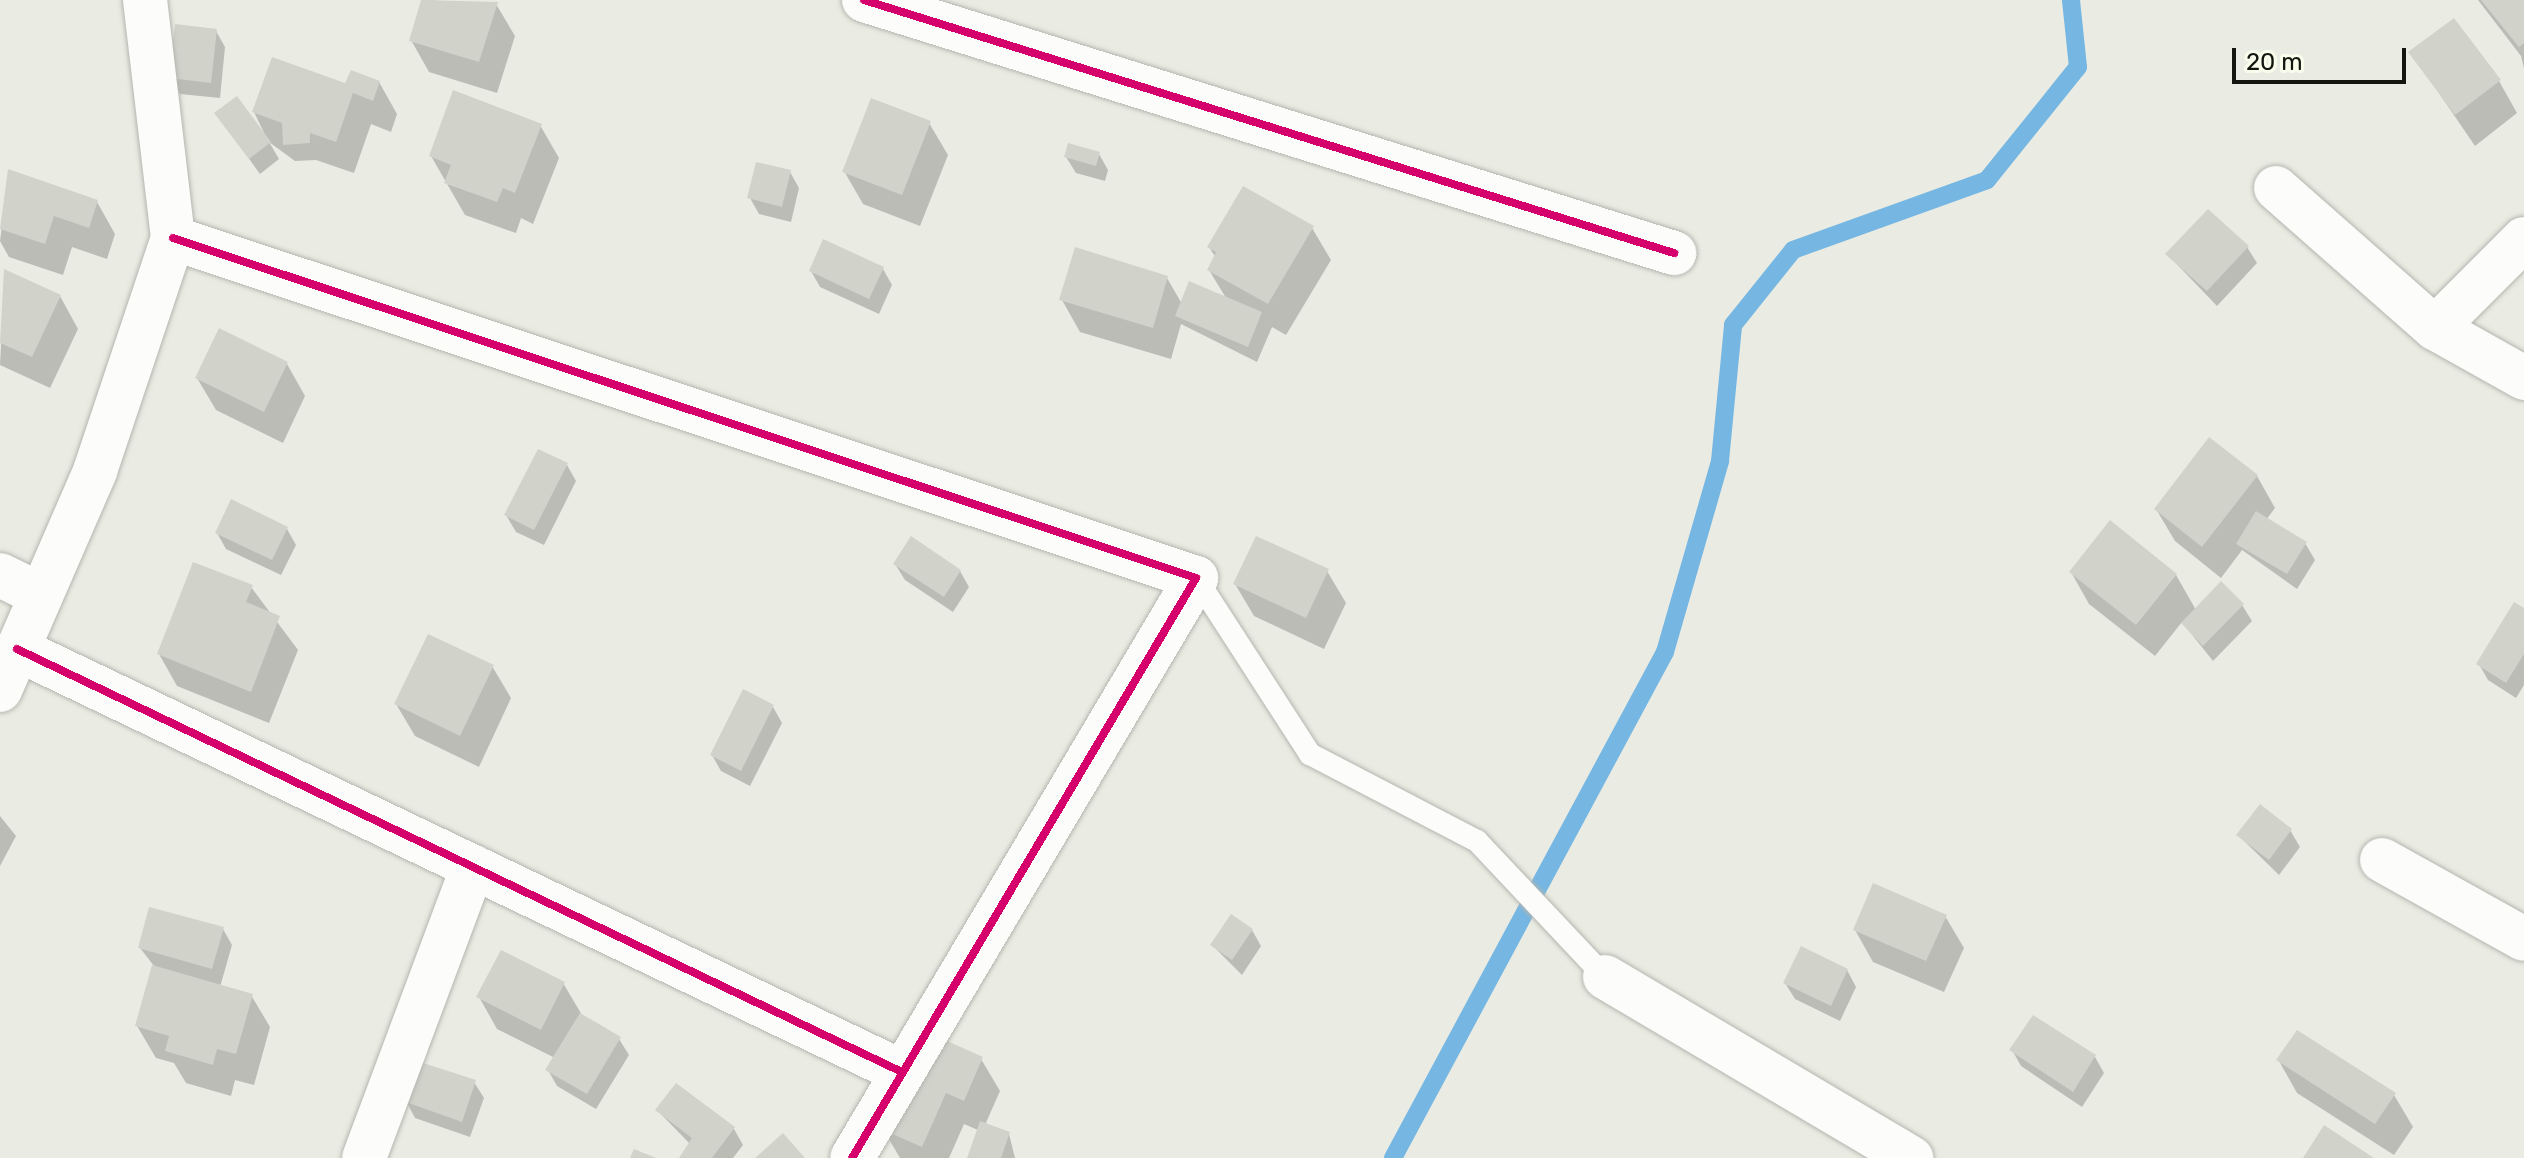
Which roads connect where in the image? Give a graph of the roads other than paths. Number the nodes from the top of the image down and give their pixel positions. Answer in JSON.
{"nodes":[{"id":1,"x":145,"y":0,"type":"edge"},
{"id":2,"x":864,"y":0,"type":"edge"},
{"id":3,"x":2276,"y":188,"type":"dead end"},
{"id":4,"x":173,"y":238,"type":"junction"},
{"id":5,"x":2524,"y":239,"type":"edge"},
{"id":6,"x":1674,"y":253,"type":"dead end"},
{"id":7,"x":2435,"y":328,"type":"junction"},
{"id":8,"x":2524,"y":378,"type":"edge"},
{"id":9,"x":0,"y":575,"type":"edge"},
{"id":10,"x":1196,"y":578,"type":"junction"},
{"id":11,"x":39,"y":594,"type":"junction"},
{"id":12,"x":17,"y":649,"type":"junction"},
{"id":13,"x":0,"y":690,"type":"edge"},
{"id":14,"x":2382,"y":860,"type":"dead end"},
{"id":15,"x":473,"y":867,"type":"junction"},
{"id":16,"x":2524,"y":939,"type":"edge"},
{"id":17,"x":1605,"y":977,"type":"joint"},
{"id":18,"x":902,"y":1072,"type":"junction"},
{"id":19,"x":364,"y":1158,"type":"edge"},
{"id":20,"x":852,"y":1158,"type":"edge"},
{"id":21,"x":1911,"y":1158,"type":"edge"}],
"edges":[{"from":1,"to":4,"type":"street"},
{"from":2,"to":6,"type":"street"},
{"from":3,"to":7,"type":"street"},
{"from":4,"to":10,"type":"street"},
{"from":4,"to":11,"type":"street"},
{"from":5,"to":7,"type":"street"},
{"from":7,"to":8,"type":"street"},
{"from":9,"to":11,"type":"street"},
{"from":10,"to":17,"type":"lane"},
{"from":10,"to":18,"type":"street"},
{"from":11,"to":12,"type":"street"},
{"from":12,"to":13,"type":"street"},
{"from":12,"to":15,"type":"street"},
{"from":14,"to":16,"type":"street"},
{"from":15,"to":18,"type":"street"},
{"from":15,"to":19,"type":"street"},
{"from":17,"to":21,"type":"street"},
{"from":18,"to":20,"type":"street"}]}
